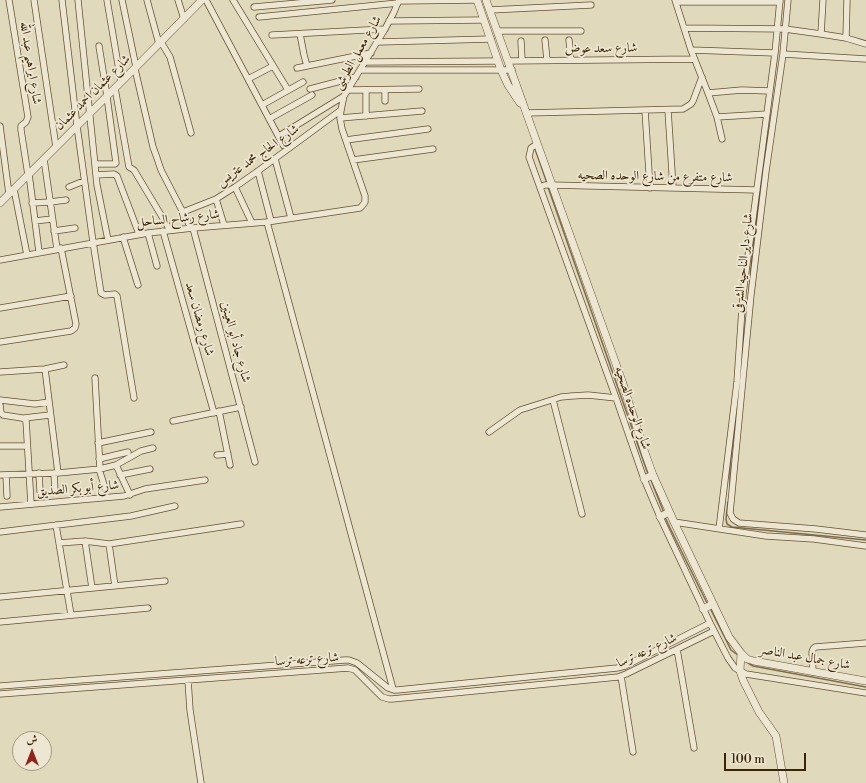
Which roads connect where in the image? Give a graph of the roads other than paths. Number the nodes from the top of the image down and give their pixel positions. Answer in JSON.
{"nodes":[{"id":1,"x":9,"y":0,"type":"edge"},
{"id":2,"x":34,"y":0,"type":"edge"},
{"id":3,"x":62,"y":0,"type":"edge"},
{"id":4,"x":78,"y":0,"type":"edge"},
{"id":5,"x":107,"y":0,"type":"edge"},
{"id":6,"x":122,"y":0,"type":"edge"},
{"id":7,"x":147,"y":0,"type":"edge"},
{"id":8,"x":178,"y":0,"type":"edge"},
{"id":9,"x":202,"y":0,"type":"edge"},
{"id":10,"x":206,"y":0,"type":"edge"},
{"id":11,"x":233,"y":0,"type":"edge"},
{"id":12,"x":332,"y":0,"type":"edge"},
{"id":13,"x":477,"y":0,"type":"edge"},
{"id":14,"x":486,"y":0,"type":"edge"},
{"id":15,"x":788,"y":0,"type":"edge"},
{"id":16,"x":823,"y":0,"type":"edge"},
{"id":17,"x":847,"y":0,"type":"edge"},
{"id":18,"x":398,"y":1,"type":"edge"},
{"id":19,"x":676,"y":1,"type":"edge"},
{"id":20,"x":780,"y":1,"type":"edge"},
{"id":21,"x":591,"y":5,"type":"dead end"},
{"id":22,"x":254,"y":7,"type":"dead end"},
{"id":23,"x":490,"y":10,"type":"junction"},
{"id":24,"x":260,"y":17,"type":"dead end"},
{"id":25,"x":184,"y":19,"type":"junction"},
{"id":26,"x":484,"y":20,"type":"junction"},
{"id":27,"x":389,"y":21,"type":"junction"},
{"id":28,"x":684,"y":28,"type":"junction"},
{"id":29,"x":778,"y":29,"type":"junction"},
{"id":30,"x":786,"y":29,"type":"junction"},
{"id":31,"x":385,"y":30,"type":"junction"},
{"id":32,"x":498,"y":31,"type":"junction"},
{"id":33,"x":581,"y":31,"type":"dead end"},
{"id":34,"x":300,"y":34,"type":"junction"},
{"id":35,"x":821,"y":34,"type":"junction"},
{"id":36,"x":272,"y":36,"type":"dead end"},
{"id":37,"x":846,"y":38,"type":"junction"},
{"id":38,"x":491,"y":39,"type":"junction"},
{"id":39,"x":545,"y":40,"type":"dead end"},
{"id":40,"x":569,"y":40,"type":"dead end"},
{"id":41,"x":521,"y":41,"type":"dead end"},
{"id":42,"x":378,"y":42,"type":"junction"},
{"id":43,"x":160,"y":43,"type":"junction"},
{"id":44,"x":866,"y":44,"type":"edge"},
{"id":45,"x":99,"y":46,"type":"dead end"},
{"id":46,"x":691,"y":50,"type":"junction"},
{"id":47,"x":371,"y":52,"type":"junction"},
{"id":48,"x":775,"y":53,"type":"junction"},
{"id":49,"x":783,"y":54,"type":"junction"},
{"id":50,"x":694,"y":59,"type":"junction"},
{"id":51,"x":522,"y":60,"type":"junction"},
{"id":52,"x":547,"y":60,"type":"junction"},
{"id":53,"x":571,"y":60,"type":"junction"},
{"id":54,"x":866,"y":60,"type":"edge"},
{"id":55,"x":498,"y":61,"type":"junction"},
{"id":56,"x":508,"y":61,"type":"junction"},
{"id":57,"x":365,"y":62,"type":"junction"},
{"id":58,"x":273,"y":66,"type":"junction"},
{"id":59,"x":307,"y":66,"type":"junction"},
{"id":60,"x":136,"y":68,"type":"junction"},
{"id":61,"x":297,"y":68,"type":"dead end"},
{"id":62,"x":360,"y":70,"type":"junction"},
{"id":63,"x":501,"y":70,"type":"junction"},
{"id":64,"x":512,"y":70,"type":"junction"},
{"id":65,"x":356,"y":77,"type":"junction"},
{"id":66,"x":702,"y":78,"type":"junction"},
{"id":67,"x":248,"y":79,"type":"junction"},
{"id":68,"x":121,"y":82,"type":"junction"},
{"id":69,"x":303,"y":82,"type":"dead end"},
{"id":70,"x":115,"y":88,"type":"junction"},
{"id":71,"x":418,"y":89,"type":"dead end"},
{"id":72,"x":288,"y":90,"type":"junction"},
{"id":73,"x":348,"y":90,"type":"junction"},
{"id":74,"x":366,"y":90,"type":"junction"},
{"id":75,"x":385,"y":90,"type":"junction"},
{"id":76,"x":770,"y":91,"type":"junction"},
{"id":77,"x":708,"y":93,"type":"junction"},
{"id":78,"x":107,"y":96,"type":"junction"},
{"id":79,"x":344,"y":96,"type":"junction"},
{"id":80,"x":385,"y":101,"type":"dead end"},
{"id":81,"x":262,"y":105,"type":"junction"},
{"id":82,"x":341,"y":110,"type":"junction"},
{"id":83,"x":645,"y":110,"type":"junction"},
{"id":84,"x":668,"y":110,"type":"junction"},
{"id":85,"x":422,"y":111,"type":"dead end"},
{"id":86,"x":90,"y":113,"type":"junction"},
{"id":87,"x":527,"y":113,"type":"junction"},
{"id":88,"x":767,"y":114,"type":"junction"},
{"id":89,"x":366,"y":116,"type":"junction"},
{"id":90,"x":716,"y":117,"type":"junction"},
{"id":91,"x":340,"y":118,"type":"junction"},
{"id":92,"x":269,"y":119,"type":"junction"},
{"id":93,"x":0,"y":126,"type":"edge"},
{"id":94,"x":77,"y":126,"type":"junction"},
{"id":95,"x":428,"y":130,"type":"dead end"},
{"id":96,"x":191,"y":133,"type":"dead end"},
{"id":97,"x":278,"y":136,"type":"junction"},
{"id":98,"x":722,"y":139,"type":"dead end"},
{"id":99,"x":346,"y":140,"type":"junction"},
{"id":100,"x":537,"y":144,"type":"junction"},
{"id":101,"x":283,"y":145,"type":"dead end"},
{"id":102,"x":56,"y":147,"type":"junction"},
{"id":103,"x":433,"y":149,"type":"dead end"},
{"id":104,"x":44,"y":159,"type":"junction"},
{"id":105,"x":275,"y":159,"type":"junction"},
{"id":106,"x":353,"y":160,"type":"junction"},
{"id":107,"x":95,"y":164,"type":"junction"},
{"id":108,"x":258,"y":172,"type":"junction"},
{"id":109,"x":28,"y":175,"type":"junction"},
{"id":110,"x":96,"y":175,"type":"junction"},
{"id":111,"x":84,"y":181,"type":"junction"},
{"id":112,"x":547,"y":186,"type":"junction"},
{"id":113,"x":69,"y":187,"type":"dead end"},
{"id":114,"x":235,"y":187,"type":"junction"},
{"id":115,"x":650,"y":188,"type":"junction"},
{"id":116,"x":673,"y":188,"type":"junction"},
{"id":117,"x":757,"y":190,"type":"junction"},
{"id":118,"x":12,"y":191,"type":"junction"},
{"id":119,"x":216,"y":198,"type":"junction"},
{"id":120,"x":66,"y":200,"type":"dead end"},
{"id":121,"x":32,"y":202,"type":"junction"},
{"id":122,"x":50,"y":202,"type":"junction"},
{"id":123,"x":0,"y":203,"type":"edge"},
{"id":124,"x":360,"y":208,"type":"joint"},
{"id":125,"x":183,"y":212,"type":"junction"},
{"id":126,"x":291,"y":218,"type":"junction"},
{"id":127,"x":52,"y":219,"type":"junction"},
{"id":128,"x":35,"y":221,"type":"junction"},
{"id":129,"x":269,"y":222,"type":"junction"},
{"id":130,"x":252,"y":223,"type":"junction"},
{"id":131,"x":224,"y":225,"type":"junction"},
{"id":132,"x":75,"y":228,"type":"dead end"},
{"id":133,"x":192,"y":228,"type":"junction"},
{"id":134,"x":170,"y":230,"type":"junction"},
{"id":135,"x":54,"y":231,"type":"junction"},
{"id":136,"x":163,"y":231,"type":"junction"},
{"id":137,"x":148,"y":233,"type":"junction"},
{"id":138,"x":140,"y":234,"type":"junction"},
{"id":139,"x":123,"y":237,"type":"junction"},
{"id":140,"x":108,"y":240,"type":"junction"},
{"id":141,"x":92,"y":242,"type":"junction"},
{"id":142,"x":59,"y":249,"type":"junction"},
{"id":143,"x":39,"y":252,"type":"junction"},
{"id":144,"x":27,"y":255,"type":"junction"},
{"id":145,"x":0,"y":260,"type":"edge"},
{"id":146,"x":157,"y":266,"type":"dead end"},
{"id":147,"x":138,"y":285,"type":"dead end"},
{"id":148,"x":71,"y":296,"type":"junction"},
{"id":149,"x":0,"y":308,"type":"edge"},
{"id":150,"x":0,"y":342,"type":"edge"},
{"id":151,"x":64,"y":365,"type":"dead end"},
{"id":152,"x":45,"y":370,"type":"junction"},
{"id":153,"x":0,"y":372,"type":"edge"},
{"id":154,"x":95,"y":378,"type":"dead end"},
{"id":155,"x":134,"y":398,"type":"dead end"},
{"id":156,"x":616,"y":398,"type":"junction"},
{"id":157,"x":0,"y":400,"type":"edge"},
{"id":158,"x":553,"y":400,"type":"junction"},
{"id":159,"x":49,"y":402,"type":"junction"},
{"id":160,"x":0,"y":405,"type":"edge"},
{"id":161,"x":241,"y":407,"type":"junction"},
{"id":162,"x":216,"y":412,"type":"junction"},
{"id":163,"x":50,"y":415,"type":"junction"},
{"id":164,"x":24,"y":418,"type":"junction"},
{"id":165,"x":173,"y":421,"type":"dead end"},
{"id":166,"x":151,"y":432,"type":"dead end"},
{"id":167,"x":489,"y":432,"type":"dead end"},
{"id":168,"x":98,"y":443,"type":"junction"},
{"id":169,"x":0,"y":446,"type":"edge"},
{"id":170,"x":27,"y":446,"type":"junction"},
{"id":171,"x":153,"y":448,"type":"dead end"},
{"id":172,"x":128,"y":452,"type":"dead end"},
{"id":173,"x":228,"y":454,"type":"junction"},
{"id":174,"x":217,"y":455,"type":"dead end"},
{"id":175,"x":99,"y":459,"type":"junction"},
{"id":176,"x":255,"y":462,"type":"dead end"},
{"id":177,"x":116,"y":465,"type":"junction"},
{"id":178,"x":230,"y":465,"type":"dead end"},
{"id":179,"x":100,"y":469,"type":"junction"},
{"id":180,"x":150,"y":469,"type":"dead end"},
{"id":181,"x":56,"y":473,"type":"junction"},
{"id":182,"x":29,"y":474,"type":"junction"},
{"id":183,"x":39,"y":474,"type":"junction"},
{"id":184,"x":0,"y":475,"type":"edge"},
{"id":185,"x":6,"y":475,"type":"junction"},
{"id":186,"x":120,"y":475,"type":"junction"},
{"id":187,"x":649,"y":477,"type":"junction"},
{"id":188,"x":205,"y":480,"type":"dead end"},
{"id":189,"x":105,"y":488,"type":"dead end"},
{"id":190,"x":40,"y":491,"type":"dead end"},
{"id":191,"x":55,"y":492,"type":"dead end"},
{"id":192,"x":130,"y":494,"type":"junction"},
{"id":193,"x":7,"y":496,"type":"dead end"},
{"id":194,"x":31,"y":504,"type":"junction"},
{"id":195,"x":175,"y":506,"type":"dead end"},
{"id":196,"x":0,"y":507,"type":"edge"},
{"id":197,"x":582,"y":514,"type":"dead end"},
{"id":198,"x":664,"y":514,"type":"junction"},
{"id":199,"x":674,"y":522,"type":"junction"},
{"id":200,"x":742,"y":523,"type":"junction"},
{"id":201,"x":241,"y":524,"type":"dead end"},
{"id":202,"x":56,"y":525,"type":"junction"},
{"id":203,"x":719,"y":529,"type":"junction"},
{"id":204,"x":0,"y":532,"type":"edge"},
{"id":205,"x":741,"y":533,"type":"junction"},
{"id":206,"x":866,"y":535,"type":"edge"},
{"id":207,"x":85,"y":541,"type":"junction"},
{"id":208,"x":59,"y":543,"type":"junction"},
{"id":209,"x":109,"y":544,"type":"junction"},
{"id":210,"x":866,"y":546,"type":"edge"},
{"id":211,"x":165,"y":582,"type":"dead end"},
{"id":212,"x":115,"y":586,"type":"junction"},
{"id":213,"x":92,"y":588,"type":"junction"},
{"id":214,"x":68,"y":590,"type":"junction"},
{"id":215,"x":0,"y":597,"type":"edge"},
{"id":216,"x":708,"y":606,"type":"junction"},
{"id":217,"x":148,"y":608,"type":"dead end"},
{"id":218,"x":71,"y":615,"type":"junction"},
{"id":219,"x":0,"y":622,"type":"edge"},
{"id":220,"x":710,"y":624,"type":"junction"},
{"id":221,"x":714,"y":631,"type":"junction"},
{"id":222,"x":866,"y":643,"type":"edge"},
{"id":223,"x":677,"y":649,"type":"junction"},
{"id":224,"x":741,"y":655,"type":"junction"},
{"id":225,"x":740,"y":668,"type":"junction"},
{"id":226,"x":367,"y":671,"type":"junction"},
{"id":227,"x":814,"y":672,"type":"junction"},
{"id":228,"x":146,"y":675,"type":"junction"},
{"id":229,"x":360,"y":676,"type":"junction"},
{"id":230,"x":621,"y":676,"type":"junction"},
{"id":231,"x":188,"y":680,"type":"junction"},
{"id":232,"x":866,"y":681,"type":"edge"},
{"id":233,"x":146,"y":683,"type":"junction"},
{"id":234,"x":21,"y":684,"type":"junction"},
{"id":235,"x":0,"y":686,"type":"edge"},
{"id":236,"x":392,"y":689,"type":"junction"},
{"id":237,"x":22,"y":693,"type":"junction"},
{"id":238,"x":866,"y":693,"type":"edge"},
{"id":239,"x":0,"y":694,"type":"edge"},
{"id":240,"x":694,"y":748,"type":"dead end"},
{"id":241,"x":633,"y":752,"type":"dead end"},
{"id":242,"x":201,"y":783,"type":"edge"},
{"id":243,"x":784,"y":783,"type":"edge"}],
"edges":[{"from":1,"to":109,"type":"street","name":"شارع ابراهيم عبد الله"},
{"from":2,"to":102,"type":"street"},
{"from":3,"to":94,"type":"street"},
{"from":4,"to":86,"type":"street"},
{"from":5,"to":68,"type":"street"},
{"from":6,"to":60,"type":"street","name":"شارع جاد أبو العينين"},
{"from":7,"to":43,"type":"street"},
{"from":8,"to":25,"type":"street"},
{"from":9,"to":25,"type":"street","name":"شارع عثمان احمد عثمان"},
{"from":10,"to":67,"type":"street"},
{"from":11,"to":58,"type":"street"},
{"from":12,"to":22,"type":"street"},
{"from":13,"to":18,"type":"street"},
{"from":13,"to":26,"type":"street","name":"شارع الوحده الصحيه"},
{"from":14,"to":23,"type":"street","name":"شارع الوحده الصحيه"},
{"from":15,"to":30,"type":"street","name":"شارع داير الناحيه الشرقى"},
{"from":16,"to":35,"type":"street"},
{"from":17,"to":37,"type":"street"},
{"from":18,"to":24,"type":"street"},
{"from":18,"to":27,"type":"street","name":"شارع معمل الطرشى"},
{"from":19,"to":20,"type":"street"},
{"from":19,"to":28,"type":"street"},
{"from":20,"to":29,"type":"street","name":"شارع داير الناحيه الشرقى"},
{"from":21,"to":23,"type":"street"},
{"from":23,"to":32,"type":"street","name":"شارع الوحده الصحيه"},
{"from":25,"to":43,"type":"street","name":"شارع عثمان احمد عثمان"},
{"from":26,"to":27,"type":"street"},
{"from":26,"to":38,"type":"street","name":"شارع الوحده الصحيه"},
{"from":27,"to":31,"type":"street","name":"شارع معمل الطرشى"},
{"from":28,"to":29,"type":"street"},
{"from":28,"to":46,"type":"street"},
{"from":29,"to":30,"type":"street"},
{"from":29,"to":48,"type":"street","name":"شارع داير الناحيه الشرقى"},
{"from":30,"to":35,"type":"street"},
{"from":30,"to":49,"type":"street","name":"شارع داير الناحيه الشرقى"},
{"from":31,"to":34,"type":"street"},
{"from":31,"to":42,"type":"street","name":"شارع معمل الطرشى"},
{"from":32,"to":33,"type":"street"},
{"from":32,"to":56,"type":"street","name":"شارع الوحده الصحيه"},
{"from":34,"to":36,"type":"street"},
{"from":34,"to":59,"type":"street"},
{"from":35,"to":37,"type":"street"},
{"from":37,"to":44,"type":"street"},
{"from":38,"to":42,"type":"street"},
{"from":38,"to":55,"type":"street","name":"شارع الوحده الصحيه"},
{"from":39,"to":52,"type":"street"},
{"from":40,"to":53,"type":"street"},
{"from":41,"to":51,"type":"street"},
{"from":42,"to":47,"type":"street","name":"شارع معمل الطرشى"},
{"from":43,"to":60,"type":"street","name":"شارع عثمان احمد عثمان"},
{"from":43,"to":96,"type":"street"},
{"from":45,"to":78,"type":"street"},
{"from":46,"to":48,"type":"street"},
{"from":46,"to":50,"type":"street"},
{"from":47,"to":57,"type":"street","name":"شارع معمل الطرشى"},
{"from":47,"to":59,"type":"street"},
{"from":48,"to":76,"type":"street","name":"شارع داير الناحيه الشرقى"},
{"from":49,"to":54,"type":"street"},
{"from":49,"to":200,"type":"street","name":"شارع داير الناحيه الشرقى"},
{"from":50,"to":53,"type":"street","name":"شارع سعد عوض"},
{"from":50,"to":66,"type":"street"},
{"from":51,"to":52,"type":"street","name":"شارع سعد عوض"},
{"from":51,"to":56,"type":"street","name":"شارع سعد عوض"},
{"from":52,"to":53,"type":"street","name":"شارع سعد عوض"},
{"from":55,"to":57,"type":"street"},
{"from":55,"to":63,"type":"street","name":"شارع الوحده الصحيه"},
{"from":56,"to":64,"type":"street","name":"شارع الوحده الصحيه"},
{"from":57,"to":62,"type":"street","name":"شارع معمل الطرشى"},
{"from":58,"to":67,"type":"street"},
{"from":58,"to":72,"type":"street"},
{"from":59,"to":61,"type":"street"},
{"from":60,"to":68,"type":"street","name":"شارع عثمان احمد عثمان"},
{"from":60,"to":125,"type":"street","name":"شارع جاد أبو العينين"},
{"from":62,"to":63,"type":"street"},
{"from":62,"to":65,"type":"street","name":"شارع معمل الطرشى"},
{"from":63,"to":64,"type":"street"},
{"from":63,"to":87,"type":"street","name":"شارع الوحده الصحيه"},
{"from":64,"to":87,"type":"street","name":"شارع الوحده الصحيه"},
{"from":65,"to":73,"type":"street","name":"شارع معمل الطرشى"},
{"from":65,"to":92,"type":"street"},
{"from":66,"to":77,"type":"street"},
{"from":66,"to":84,"type":"street"},
{"from":67,"to":81,"type":"street"},
{"from":68,"to":70,"type":"street","name":"شارع عثمان احمد عثمان"},
{"from":69,"to":72,"type":"street"},
{"from":70,"to":78,"type":"street","name":"شارع عثمان احمد عثمان"},
{"from":70,"to":134,"type":"street"},
{"from":71,"to":75,"type":"street"},
{"from":72,"to":81,"type":"street"},
{"from":73,"to":74,"type":"street"},
{"from":73,"to":79,"type":"street","name":"شارع معمل الطرشى"},
{"from":74,"to":75,"type":"street"},
{"from":74,"to":89,"type":"street"},
{"from":75,"to":80,"type":"street"},
{"from":76,"to":77,"type":"street"},
{"from":76,"to":88,"type":"street","name":"شارع داير الناحيه الشرقى"},
{"from":77,"to":90,"type":"street"},
{"from":78,"to":86,"type":"street","name":"شارع عثمان احمد عثمان"},
{"from":78,"to":107,"type":"street"},
{"from":79,"to":82,"type":"street","name":"شارع معمل الطرشى"},
{"from":79,"to":97,"type":"street"},
{"from":81,"to":92,"type":"street"},
{"from":82,"to":91,"type":"street","name":"شارع معمل الطرشى"},
{"from":82,"to":105,"type":"street","name":"شارع الحاج محمد عتريس"},
{"from":83,"to":84,"type":"street"},
{"from":83,"to":87,"type":"street"},
{"from":83,"to":115,"type":"street"},
{"from":84,"to":116,"type":"street"},
{"from":85,"to":89,"type":"street"},
{"from":86,"to":94,"type":"street","name":"شارع عثمان احمد عثمان"},
{"from":86,"to":107,"type":"street"},
{"from":87,"to":100,"type":"street","name":"شارع الوحده الصحيه"},
{"from":88,"to":90,"type":"street"},
{"from":88,"to":117,"type":"street","name":"شارع داير الناحيه الشرقى"},
{"from":89,"to":91,"type":"street"},
{"from":90,"to":98,"type":"street"},
{"from":91,"to":99,"type":"street","name":"شارع معمل الطرشى"},
{"from":92,"to":97,"type":"street"},
{"from":93,"to":118,"type":"street"},
{"from":94,"to":102,"type":"street","name":"شارع عثمان احمد عثمان"},
{"from":94,"to":111,"type":"street"},
{"from":95,"to":99,"type":"street"},
{"from":97,"to":101,"type":"street"},
{"from":99,"to":106,"type":"street","name":"شارع معمل الطرشى"},
{"from":100,"to":112,"type":"street","name":"شارع الوحده الصحيه"},
{"from":100,"to":112,"type":"street","name":"شارع الوحده الصحيه"},
{"from":102,"to":104,"type":"street","name":"شارع عثمان احمد عثمان"},
{"from":103,"to":106,"type":"street"},
{"from":104,"to":109,"type":"street","name":"شارع عثمان احمد عثمان"},
{"from":104,"to":122,"type":"street"},
{"from":105,"to":108,"type":"street","name":"شارع الحاج محمد عتريس"},
{"from":105,"to":126,"type":"street"},
{"from":106,"to":124,"type":"street","name":"شارع معمل الطرشى"},
{"from":107,"to":110,"type":"street"},
{"from":108,"to":114,"type":"street","name":"شارع الحاج محمد عتريس"},
{"from":108,"to":129,"type":"street"},
{"from":109,"to":118,"type":"street","name":"شارع عثمان احمد عثمان"},
{"from":109,"to":121,"type":"street","name":"شارع ابراهيم عبد الله"},
{"from":110,"to":138,"type":"street"},
{"from":110,"to":140,"type":"street"},
{"from":111,"to":113,"type":"street"},
{"from":111,"to":141,"type":"street"},
{"from":112,"to":115,"type":"street","name":"شارع متفرع من شارع الوحده الصحيه"},
{"from":112,"to":156,"type":"street","name":"شارع الوحده الصحيه"},
{"from":112,"to":187,"type":"street","name":"شارع الوحده الصحيه"},
{"from":114,"to":119,"type":"street","name":"شارع الحاج محمد عتريس"},
{"from":114,"to":130,"type":"street"},
{"from":115,"to":116,"type":"street","name":"شارع متفرع من شارع الوحده الصحيه"},
{"from":116,"to":117,"type":"street","name":"شارع متفرع من شارع الوحده الصحيه"},
{"from":117,"to":203,"type":"street","name":"شارع داير الناحيه الشرقى"},
{"from":118,"to":123,"type":"street","name":"شارع عثمان احمد عثمان"},
{"from":118,"to":144,"type":"street"},
{"from":119,"to":125,"type":"street","name":"شارع الحاج محمد عتريس"},
{"from":119,"to":131,"type":"street"},
{"from":120,"to":122,"type":"street"},
{"from":121,"to":122,"type":"street"},
{"from":121,"to":128,"type":"street","name":"شارع ابراهيم عبد الله"},
{"from":122,"to":127,"type":"street"},
{"from":124,"to":126,"type":"street","name":"شارع رشاح الساحل"},
{"from":125,"to":133,"type":"street","name":"شارع جاد أبو العينين"},
{"from":126,"to":129,"type":"street","name":"شارع رشاح الساحل"},
{"from":127,"to":128,"type":"street"},
{"from":127,"to":135,"type":"street"},
{"from":128,"to":143,"type":"street","name":"شارع ابراهيم عبد الله"},
{"from":129,"to":130,"type":"street","name":"شارع رشاح الساحل"},
{"from":129,"to":236,"type":"street"},
{"from":130,"to":131,"type":"street","name":"شارع رشاح الساحل"},
{"from":131,"to":133,"type":"street","name":"شارع رشاح الساحل"},
{"from":132,"to":135,"type":"street"},
{"from":133,"to":134,"type":"street","name":"شارع رشاح الساحل"},
{"from":133,"to":161,"type":"street","name":"شارع جاد أبو العينين"},
{"from":134,"to":136,"type":"street","name":"شارع رشاح الساحل"},
{"from":135,"to":142,"type":"street"},
{"from":136,"to":137,"type":"street","name":"شارع رشاح الساحل"},
{"from":136,"to":162,"type":"street","name":"شارع رمضان سعد"},
{"from":137,"to":138,"type":"street","name":"شارع رشاح الساحل"},
{"from":137,"to":146,"type":"street"},
{"from":138,"to":139,"type":"street","name":"شارع رشاح الساحل"},
{"from":139,"to":140,"type":"street","name":"شارع رشاح الساحل"},
{"from":139,"to":147,"type":"street"},
{"from":140,"to":141,"type":"street","name":"شارع رشاح الساحل"},
{"from":141,"to":142,"type":"street","name":"شارع رشاح الساحل"},
{"from":141,"to":155,"type":"street"},
{"from":142,"to":143,"type":"street","name":"شارع رشاح الساحل"},
{"from":142,"to":148,"type":"street"},
{"from":143,"to":144,"type":"street","name":"شارع رشاح الساحل"},
{"from":144,"to":145,"type":"street","name":"شارع رشاح الساحل"},
{"from":148,"to":149,"type":"street"},
{"from":148,"to":150,"type":"street"},
{"from":151,"to":152,"type":"street"},
{"from":152,"to":153,"type":"street"},
{"from":152,"to":159,"type":"street"},
{"from":154,"to":168,"type":"street"},
{"from":156,"to":158,"type":"street"},
{"from":156,"to":187,"type":"street","name":"شارع الوحده الصحيه"},
{"from":157,"to":159,"type":"street"},
{"from":158,"to":167,"type":"street"},
{"from":158,"to":197,"type":"street"},
{"from":159,"to":163,"type":"street"},
{"from":160,"to":164,"type":"street"},
{"from":161,"to":162,"type":"street"},
{"from":161,"to":176,"type":"street","name":"شارع جاد أبو العينين"},
{"from":162,"to":165,"type":"street"},
{"from":162,"to":173,"type":"street","name":"شارع رمضان سعد"},
{"from":163,"to":164,"type":"street"},
{"from":163,"to":181,"type":"street"},
{"from":164,"to":170,"type":"street"},
{"from":166,"to":168,"type":"street"},
{"from":168,"to":175,"type":"street"},
{"from":169,"to":170,"type":"street"},
{"from":170,"to":182,"type":"street"},
{"from":171,"to":177,"type":"street"},
{"from":172,"to":175,"type":"street"},
{"from":173,"to":174,"type":"street"},
{"from":173,"to":178,"type":"street","name":"شارع رمضان سعد"},
{"from":175,"to":179,"type":"street"},
{"from":177,"to":179,"type":"street"},
{"from":177,"to":186,"type":"street"},
{"from":179,"to":181,"type":"street"},
{"from":179,"to":189,"type":"street"},
{"from":180,"to":186,"type":"street"},
{"from":181,"to":183,"type":"street"},
{"from":181,"to":191,"type":"street"},
{"from":182,"to":183,"type":"street"},
{"from":182,"to":185,"type":"street"},
{"from":182,"to":194,"type":"street"},
{"from":183,"to":190,"type":"street"},
{"from":184,"to":185,"type":"street"},
{"from":185,"to":193,"type":"street"},
{"from":186,"to":192,"type":"street"},
{"from":187,"to":198,"type":"street","name":"شارع الوحده الصحيه"},
{"from":187,"to":198,"type":"street","name":"شارع الوحده الصحيه"},
{"from":188,"to":192,"type":"street","name":"شارع أبو بكر الصديق"},
{"from":192,"to":194,"type":"street","name":"شارع أبو بكر الصديق"},
{"from":194,"to":196,"type":"street","name":"شارع أبو بكر الصديق"},
{"from":195,"to":202,"type":"street"},
{"from":198,"to":199,"type":"street","name":"شارع الوحده الصحيه"},
{"from":198,"to":216,"type":"street","name":"شارع الوحده الصحيه"},
{"from":199,"to":203,"type":"street"},
{"from":199,"to":216,"type":"street","name":"شارع الوحده الصحيه"},
{"from":200,"to":205,"type":"street"},
{"from":200,"to":206,"type":"street"},
{"from":201,"to":209,"type":"street"},
{"from":202,"to":204,"type":"street"},
{"from":202,"to":208,"type":"street"},
{"from":203,"to":205,"type":"street"},
{"from":205,"to":210,"type":"street"},
{"from":207,"to":208,"type":"street"},
{"from":207,"to":209,"type":"street"},
{"from":207,"to":213,"type":"street"},
{"from":208,"to":214,"type":"street"},
{"from":209,"to":212,"type":"street"},
{"from":211,"to":212,"type":"street"},
{"from":212,"to":213,"type":"street"},
{"from":213,"to":214,"type":"street"},
{"from":214,"to":215,"type":"street"},
{"from":214,"to":218,"type":"street"},
{"from":216,"to":220,"type":"street","name":"شارع الوحده الصحيه"},
{"from":216,"to":224,"type":"street","name":"شارع الوحده الصحيه"},
{"from":217,"to":218,"type":"street"},
{"from":218,"to":219,"type":"street"},
{"from":220,"to":221,"type":"street","name":"شارع الوحده الصحيه"},
{"from":220,"to":236,"type":"street","name":"شارع ترعه ترسا"},
{"from":221,"to":223,"type":"street","name":"شارع ترعه ترسا"},
{"from":221,"to":225,"type":"street","name":"شارع الوحده الصحيه"},
{"from":222,"to":227,"type":"street"},
{"from":223,"to":230,"type":"street","name":"شارع ترعه ترسا"},
{"from":223,"to":240,"type":"street"},
{"from":224,"to":225,"type":"street","name":"شارع الوحده الصحيه"},
{"from":224,"to":227,"type":"street","name":"شارع جمال عبد الناصر"},
{"from":225,"to":238,"type":"street","name":"شارع جمال عبد الناصر"},
{"from":225,"to":243,"type":"street","name":"شارع الوحده الصحيه"},
{"from":226,"to":228,"type":"street","name":"شارع ترعه ترسا"},
{"from":226,"to":229,"type":"street"},
{"from":226,"to":236,"type":"street","name":"شارع ترعه ترسا"},
{"from":227,"to":232,"type":"street","name":"شارع جمال عبد الناصر"},
{"from":228,"to":233,"type":"street"},
{"from":228,"to":234,"type":"street","name":"شارع ترعه ترسا"},
{"from":229,"to":230,"type":"street","name":"شارع ترعه ترسا"},
{"from":229,"to":231,"type":"street","name":"شارع ترعه ترسا"},
{"from":230,"to":241,"type":"street"},
{"from":231,"to":233,"type":"street","name":"شارع ترعه ترسا"},
{"from":231,"to":242,"type":"street"},
{"from":233,"to":237,"type":"street","name":"شارع ترعه ترسا"},
{"from":234,"to":235,"type":"street","name":"شارع ترعه ترسا"},
{"from":234,"to":237,"type":"street"},
{"from":237,"to":239,"type":"street","name":"شارع ترعه ترسا"}]}
